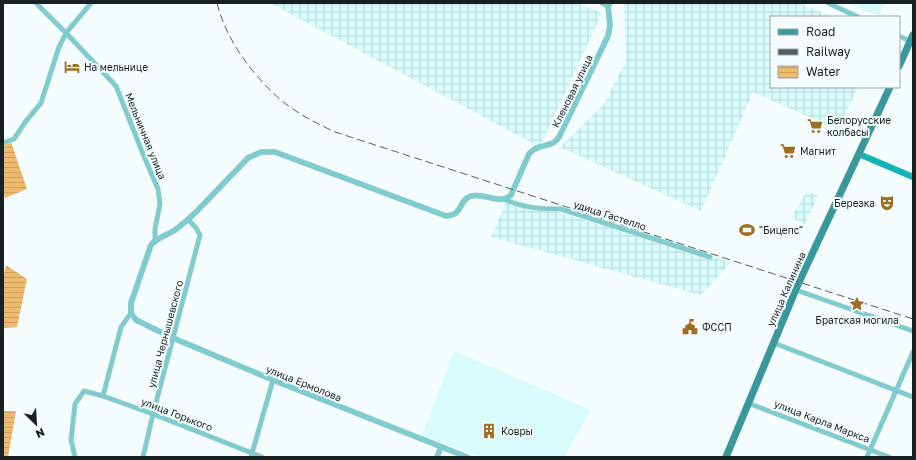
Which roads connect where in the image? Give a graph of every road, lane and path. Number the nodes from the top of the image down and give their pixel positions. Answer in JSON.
{"nodes":[{"id":1,"x":36,"y":3,"type":"edge"},
{"id":2,"x":90,"y":3,"type":"edge"},
{"id":3,"x":602,"y":3,"type":"edge"},
{"id":4,"x":828,"y":3,"type":"edge"},
{"id":5,"x":609,"y":5,"type":"edge"},
{"id":6,"x":856,"y":16,"type":"edge"},
{"id":7,"x":66,"y":33,"type":"junction"},
{"id":8,"x":900,"y":36,"type":"edge"},
{"id":9,"x":912,"y":38,"type":"edge"},
{"id":10,"x":900,"y":64,"type":"edge"},
{"id":11,"x":890,"y":88,"type":"edge"},
{"id":12,"x":3,"y":143,"type":"edge"},
{"id":13,"x":859,"y":154,"type":"junction"},
{"id":14,"x":913,"y":178,"type":"edge"},
{"id":15,"x":504,"y":199,"type":"junction"},
{"id":16,"x":188,"y":219,"type":"junction"},
{"id":17,"x":155,"y":241,"type":"junction"},
{"id":18,"x":710,"y":257,"type":"dead end"},
{"id":19,"x":796,"y":290,"type":"junction"},
{"id":20,"x":131,"y":313,"type":"junction"},
{"id":21,"x":913,"y":331,"type":"edge"},
{"id":22,"x":173,"y":338,"type":"junction"},
{"id":23,"x":774,"y":344,"type":"junction"},
{"id":24,"x":913,"y":352,"type":"edge"},
{"id":25,"x":273,"y":380,"type":"junction"},
{"id":26,"x":895,"y":390,"type":"junction"},
{"id":27,"x":103,"y":396,"type":"junction"},
{"id":28,"x":913,"y":397,"type":"edge"},
{"id":29,"x":748,"y":403,"type":"junction"},
{"id":30,"x":152,"y":414,"type":"junction"},
{"id":31,"x":441,"y":447,"type":"junction"},
{"id":32,"x":870,"y":449,"type":"junction"},
{"id":33,"x":252,"y":455,"type":"edge"},
{"id":34,"x":75,"y":457,"type":"edge"},
{"id":35,"x":143,"y":457,"type":"edge"},
{"id":36,"x":262,"y":457,"type":"edge"},
{"id":37,"x":437,"y":457,"type":"edge"},
{"id":38,"x":467,"y":457,"type":"edge"},
{"id":39,"x":726,"y":457,"type":"edge"},
{"id":40,"x":867,"y":457,"type":"edge"},
{"id":41,"x":889,"y":457,"type":"edge"}],
"edges":[{"from":1,"to":7,"type":"street","name":"Мельничная улица"},
{"from":2,"to":7,"type":"street"},
{"from":3,"to":5,"type":"street"},
{"from":4,"to":6,"type":"street"},
{"from":5,"to":15,"type":"street","name":"Кленовая улица"},
{"from":7,"to":12,"type":"street"},
{"from":7,"to":17,"type":"street","name":"Мельничная улица"},
{"from":8,"to":9,"type":"street"},
{"from":9,"to":10,"type":"main road"},
{"from":11,"to":13,"type":"main road","name":"улица Калинина"},
{"from":13,"to":14,"type":"main road"},
{"from":13,"to":19,"type":"main road","name":"улица Калинина"},
{"from":15,"to":16,"type":"street"},
{"from":15,"to":18,"type":"street","name":"удица Гастелло"},
{"from":16,"to":17,"type":"street"},
{"from":16,"to":22,"type":"street","name":"улица Чернышевского"},
{"from":17,"to":20,"type":"street"},
{"from":19,"to":21,"type":"street"},
{"from":19,"to":23,"type":"main road","name":"улица Калинина"},
{"from":20,"to":22,"type":"street","name":"улица Ермолова"},
{"from":20,"to":27,"type":"street"},
{"from":22,"to":25,"type":"street","name":"улица Ермолова"},
{"from":22,"to":30,"type":"street","name":"улица Чернышевского"},
{"from":23,"to":26,"type":"street"},
{"from":23,"to":29,"type":"main road","name":"улица Калинина"},
{"from":24,"to":26,"type":"street"},
{"from":25,"to":31,"type":"street","name":"улица Ермолова"},
{"from":25,"to":33,"type":"street"},
{"from":26,"to":28,"type":"street"},
{"from":26,"to":32,"type":"street"},
{"from":27,"to":30,"type":"street","name":"улица Горького"},
{"from":27,"to":34,"type":"street","name":"улица Горького"},
{"from":29,"to":32,"type":"street","name":"улица Карла Маркса"},
{"from":29,"to":39,"type":"main road","name":"улица Калинина"},
{"from":30,"to":33,"type":"street","name":"улица Горького"},
{"from":30,"to":35,"type":"street","name":"улица Чернышевского"},
{"from":31,"to":37,"type":"street"},
{"from":31,"to":38,"type":"street","name":"улица Ермолова"},
{"from":32,"to":40,"type":"street"},
{"from":32,"to":41,"type":"street","name":"улица Карла Маркса"},
{"from":33,"to":36,"type":"street","name":"улица Горького"}]}
